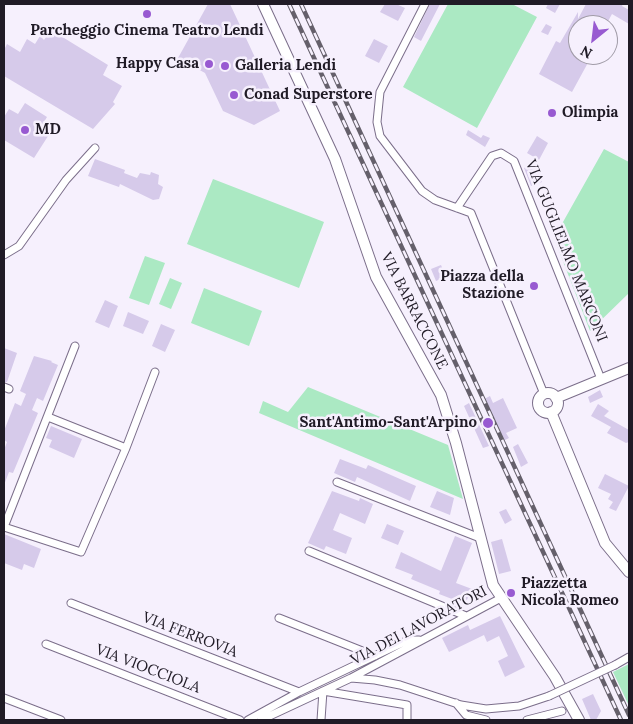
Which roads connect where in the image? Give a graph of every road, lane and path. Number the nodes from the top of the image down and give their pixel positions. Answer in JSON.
{"nodes":[{"id":1,"x":262,"y":4,"type":"edge"},
{"id":2,"x":425,"y":4,"type":"edge"},
{"id":3,"x":95,"y":148,"type":"dead end"},
{"id":4,"x":456,"y":208,"type":"junction"},
{"id":5,"x":4,"y":255,"type":"edge"},
{"id":6,"x":75,"y":346,"type":"dead end"},
{"id":7,"x":629,"y":368,"type":"edge"},
{"id":8,"x":155,"y":372,"type":"dead end"},
{"id":9,"x":601,"y":379,"type":"junction"},
{"id":10,"x":544,"y":394,"type":"junction"},
{"id":11,"x":556,"y":398,"type":"junction"},
{"id":12,"x":551,"y":412,"type":"junction"},
{"id":13,"x":48,"y":417,"type":"junction"},
{"id":14,"x":126,"y":448,"type":"junction"},
{"id":15,"x":337,"y":482,"type":"dead end"},
{"id":16,"x":4,"y":527,"type":"edge"},
{"id":17,"x":480,"y":538,"type":"junction"},
{"id":18,"x":309,"y":551,"type":"dead end"},
{"id":19,"x":629,"y":572,"type":"edge"},
{"id":20,"x":501,"y":598,"type":"junction"},
{"id":21,"x":71,"y":603,"type":"dead end"},
{"id":22,"x":466,"y":616,"type":"junction"},
{"id":23,"x":280,"y":618,"type":"dead end"},
{"id":24,"x":422,"y":640,"type":"junction"},
{"id":25,"x":46,"y":644,"type":"dead end"},
{"id":26,"x":375,"y":656,"type":"junction"},
{"id":27,"x":629,"y":657,"type":"edge"},
{"id":28,"x":351,"y":678,"type":"junction"},
{"id":29,"x":323,"y":690,"type":"junction"},
{"id":30,"x":299,"y":692,"type":"junction"},
{"id":31,"x":4,"y":698,"type":"edge"},
{"id":32,"x":456,"y":703,"type":"junction"},
{"id":33,"x":562,"y":711,"type":"dead end"},
{"id":34,"x":61,"y":720,"type":"edge"},
{"id":35,"x":240,"y":720,"type":"edge"},
{"id":36,"x":248,"y":720,"type":"edge"},
{"id":37,"x":261,"y":720,"type":"edge"},
{"id":38,"x":321,"y":720,"type":"edge"},
{"id":39,"x":407,"y":720,"type":"edge"},
{"id":40,"x":486,"y":720,"type":"edge"},
{"id":41,"x":527,"y":720,"type":"edge"},
{"id":42,"x":579,"y":720,"type":"edge"}],
"edges":[{"from":1,"to":17,"type":"street","name":"VIA BARRACCONE"},
{"from":2,"to":4,"type":"street"},
{"from":3,"to":5,"type":"street"},
{"from":4,"to":9,"type":"street","name":"VIA GUGLIELMO MARCONI"},
{"from":4,"to":10,"type":"street"},
{"from":6,"to":13,"type":"street"},
{"from":7,"to":9,"type":"street"},
{"from":8,"to":14,"type":"street"},
{"from":9,"to":11,"type":"street"},
{"from":10,"to":11,"type":"street"},
{"from":10,"to":12,"type":"street"},
{"from":11,"to":12,"type":"street"},
{"from":12,"to":19,"type":"street"},
{"from":13,"to":14,"type":"street"},
{"from":13,"to":16,"type":"street"},
{"from":14,"to":16,"type":"street"},
{"from":15,"to":17,"type":"street"},
{"from":17,"to":20,"type":"street","name":"VIA BARRACCONE"},
{"from":18,"to":22,"type":"street"},
{"from":20,"to":22,"type":"street","name":"VIA DEI LAVORATORI"},
{"from":20,"to":42,"type":"street","name":"VIA BARRACCONE"},
{"from":21,"to":30,"type":"street","name":"VIA FERROVIA"},
{"from":22,"to":24,"type":"street","name":"VIA DEI LAVORATORI"},
{"from":23,"to":26,"type":"street"},
{"from":24,"to":26,"type":"street"},
{"from":24,"to":28,"type":"street","name":"VIA DEI LAVORATORI"},
{"from":25,"to":35,"type":"street","name":"VIA VIOCCIOLA"},
{"from":26,"to":30,"type":"street"},
{"from":27,"to":32,"type":"street","bridge":true},
{"from":28,"to":29,"type":"street","name":"VIA DEI LAVORATORI"},
{"from":28,"to":32,"type":"street"},
{"from":29,"to":37,"type":"street","name":"VIA DEI LAVORATORI"},
{"from":29,"to":38,"type":"street"},
{"from":29,"to":39,"type":"street"},
{"from":30,"to":36,"type":"street"},
{"from":31,"to":34,"type":"street"},
{"from":32,"to":40,"type":"street"},
{"from":33,"to":41,"type":"street"}]}
